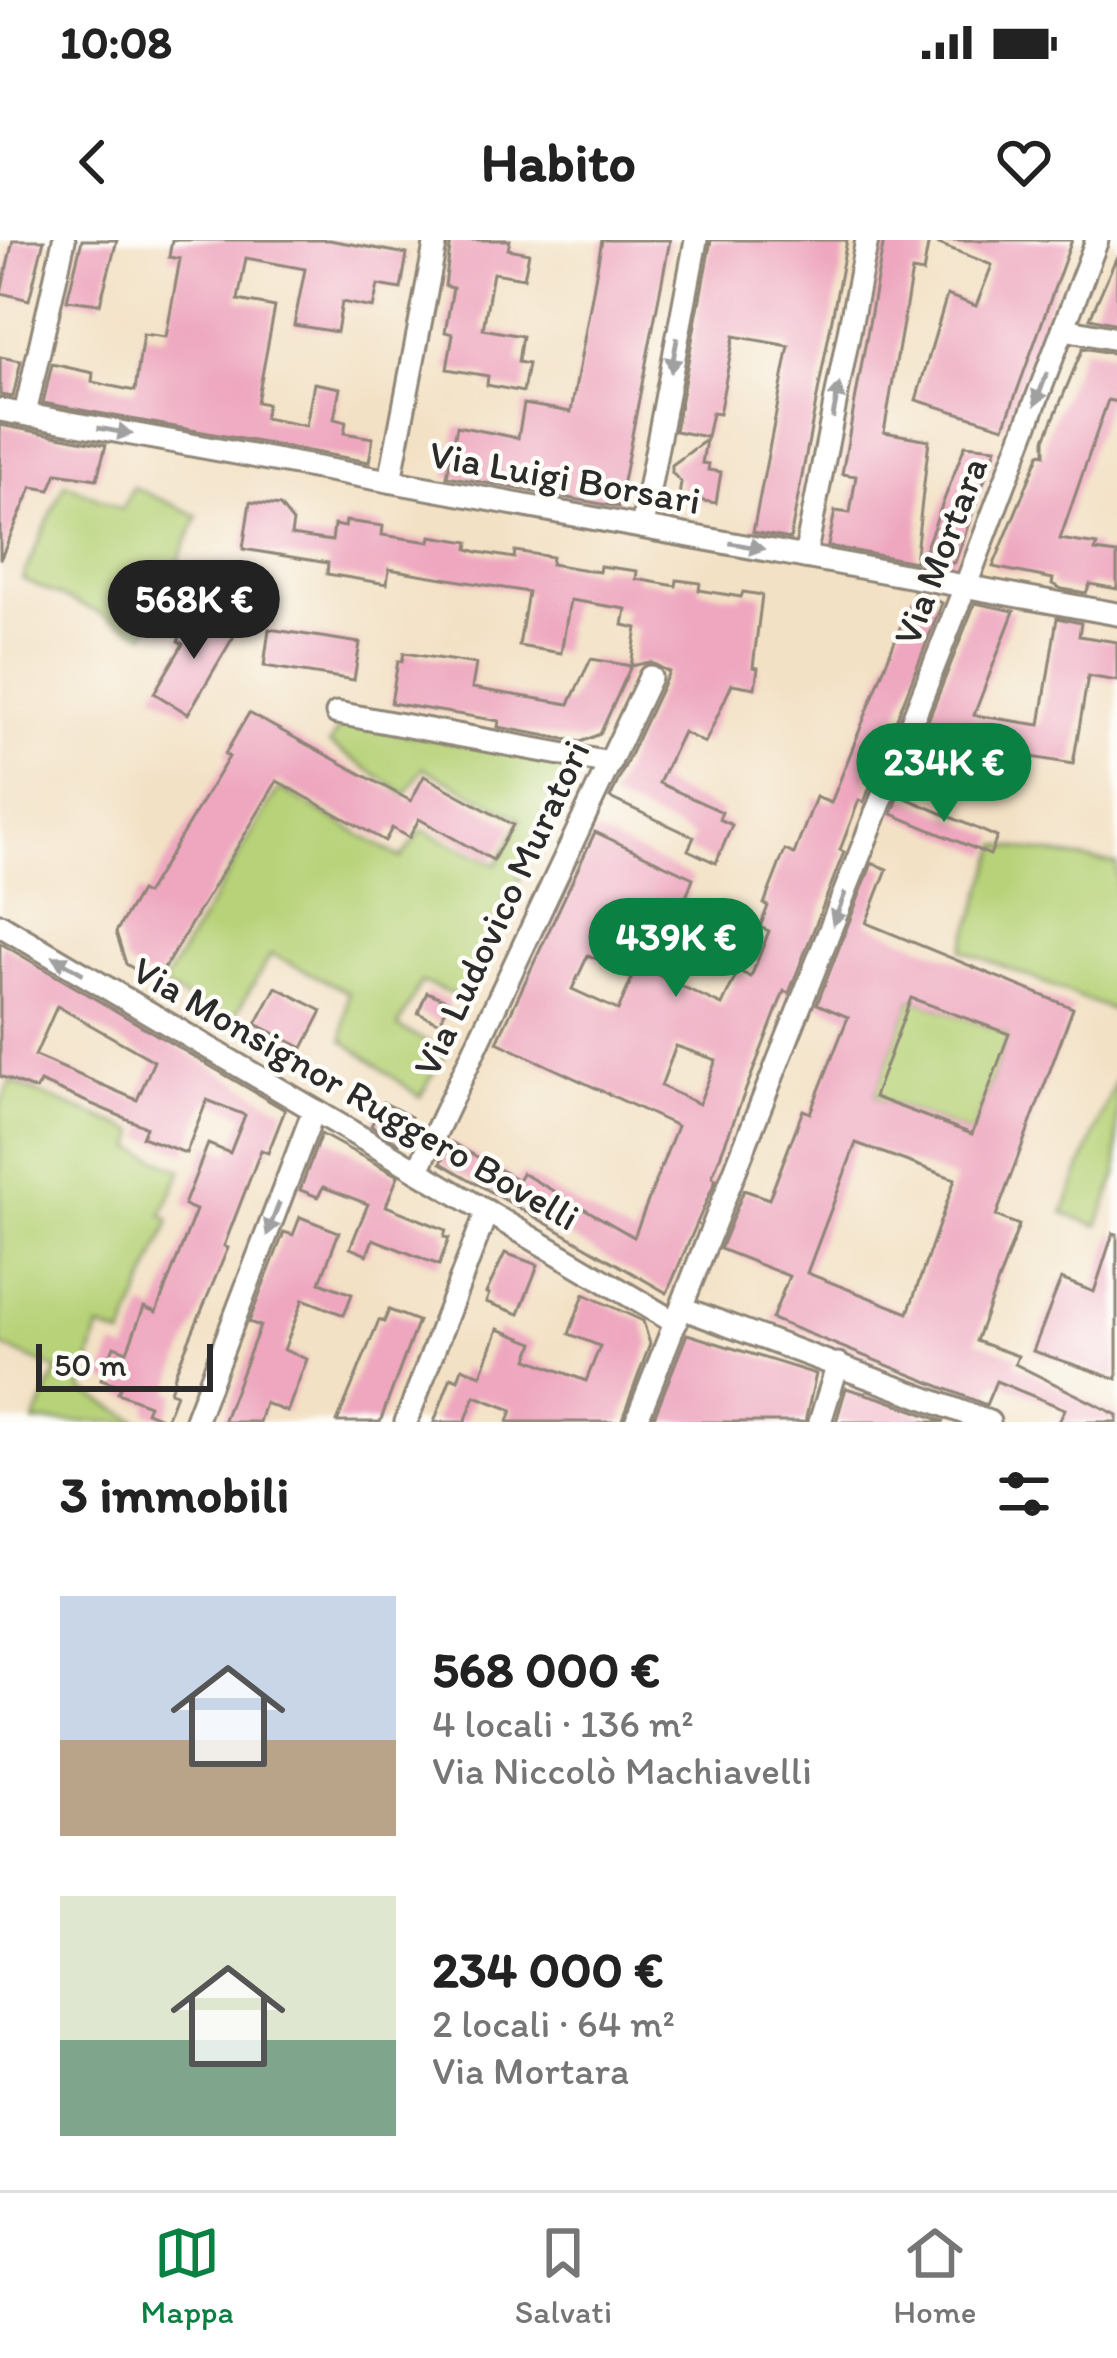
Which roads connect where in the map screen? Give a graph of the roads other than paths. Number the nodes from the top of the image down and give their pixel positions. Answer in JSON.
{"nodes":[{"id":1,"x":64,"y":240,"type":"edge"},
{"id":2,"x":436,"y":240,"type":"edge"},
{"id":3,"x":695,"y":240,"type":"edge"},
{"id":4,"x":867,"y":240,"type":"edge"},
{"id":5,"x":1097,"y":240,"type":"edge"},
{"id":6,"x":1065,"y":328,"type":"junction"},
{"id":7,"x":1117,"y":339,"type":"edge"},
{"id":8,"x":0,"y":410,"type":"edge"},
{"id":9,"x":25,"y":415,"type":"junction"},
{"id":10,"x":390,"y":481,"type":"junction"},
{"id":11,"x":642,"y":527,"type":"junction"},
{"id":12,"x":805,"y":557,"type":"junction"},
{"id":13,"x":965,"y":586,"type":"junction"},
{"id":14,"x":1117,"y":614,"type":"edge"},
{"id":15,"x":650,"y":677,"type":"dead end"},
{"id":16,"x":337,"y":713,"type":"dead end"},
{"id":17,"x":610,"y":764,"type":"junction"},
{"id":18,"x":0,"y":925,"type":"edge"},
{"id":19,"x":314,"y":1110,"type":"junction"},
{"id":20,"x":418,"y":1170,"type":"junction"},
{"id":21,"x":487,"y":1210,"type":"junction"},
{"id":22,"x":679,"y":1316,"type":"junction"},
{"id":23,"x":838,"y":1364,"type":"junction"},
{"id":24,"x":195,"y":1422,"type":"edge"},
{"id":25,"x":406,"y":1422,"type":"edge"},
{"id":26,"x":636,"y":1422,"type":"edge"},
{"id":27,"x":820,"y":1422,"type":"edge"},
{"id":28,"x":988,"y":1422,"type":"edge"}],
"edges":[{"from":1,"to":9,"type":"street"},
{"from":2,"to":10,"type":"street"},
{"from":3,"to":11,"type":"street","one_way":true},
{"from":12,"to":4,"type":"street","one_way":true},
{"from":5,"to":6,"type":"street","name":"Via Mortara"},
{"from":6,"to":7,"type":"street"},
{"from":6,"to":13,"type":"street","name":"Via Mortara","one_way":true},
{"from":8,"to":9,"type":"street","name":"Via Luigi Borsari"},
{"from":9,"to":10,"type":"street","name":"Via Luigi Borsari","one_way":true},
{"from":10,"to":11,"type":"street","name":"Via Luigi Borsari"},
{"from":11,"to":12,"type":"street","name":"Via Luigi Borsari","one_way":true},
{"from":12,"to":13,"type":"street","name":"Via Luigi Borsari"},
{"from":13,"to":14,"type":"street","name":"Via Luigi Borsari"},
{"from":13,"to":22,"type":"street","name":"Via Mortara","one_way":true},
{"from":15,"to":17,"type":"street","name":"Via Ludovico Muratori"},
{"from":16,"to":17,"type":"street"},
{"from":17,"to":20,"type":"street","name":"Via Ludovico Muratori"},
{"from":19,"to":18,"type":"street","name":"Via Monsignor Ruggero Bovelli","one_way":true},
{"from":19,"to":20,"type":"street","name":"Via Monsignor Ruggero Bovelli"},
{"from":19,"to":24,"type":"street","one_way":true},
{"from":20,"to":21,"type":"street","name":"Via Monsignor Ruggero Bovelli"},
{"from":21,"to":22,"type":"street","name":"Via Monsignor Ruggero Bovelli"},
{"from":21,"to":25,"type":"street"},
{"from":22,"to":23,"type":"street","name":"Via Monsignor Ruggero Bovelli"},
{"from":22,"to":26,"type":"street","name":"Via Mortara"},
{"from":23,"to":27,"type":"street"},
{"from":23,"to":28,"type":"street","name":"Via Monsignor Ruggero Bovelli"}]}
